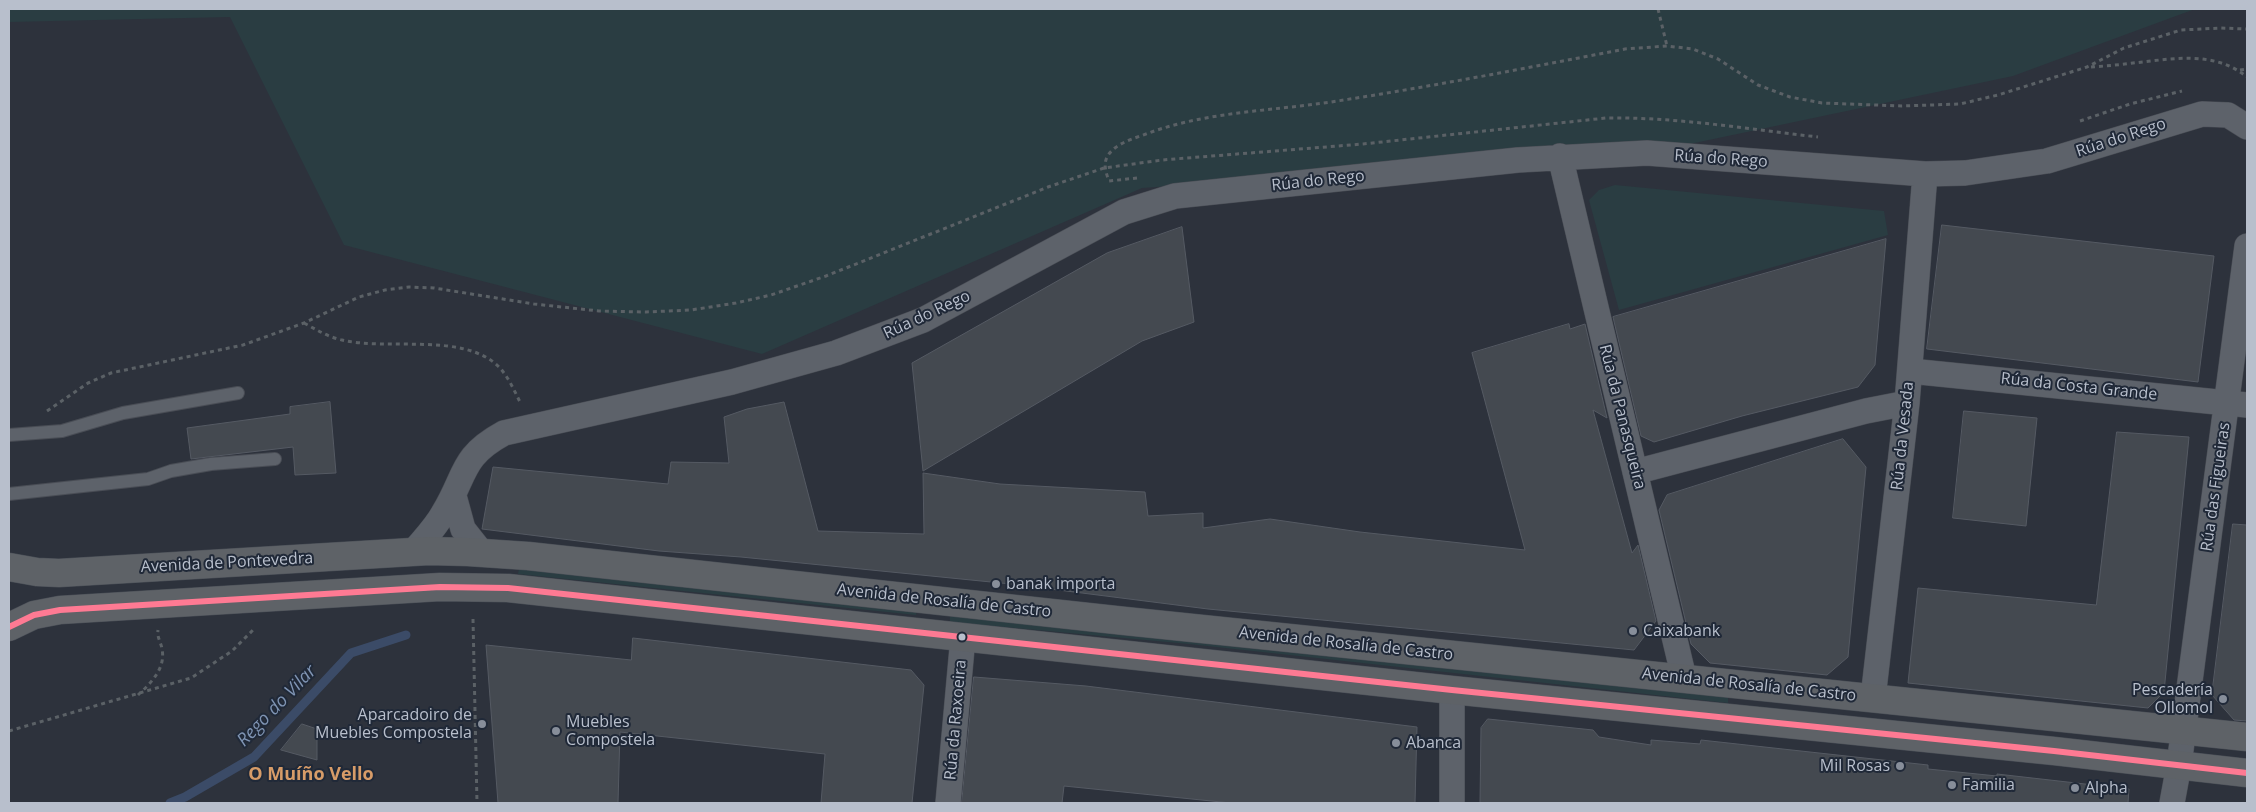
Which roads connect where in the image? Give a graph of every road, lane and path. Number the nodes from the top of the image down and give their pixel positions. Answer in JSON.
{"nodes":[{"id":1,"x":1658,"y":9,"type":"edge"},
{"id":2,"x":2247,"y":29,"type":"edge"},
{"id":3,"x":1667,"y":46,"type":"junction"},
{"id":4,"x":2087,"y":67,"type":"junction"},
{"id":5,"x":2247,"y":69,"type":"edge"},
{"id":6,"x":2239,"y":70,"type":"junction"},
{"id":7,"x":2247,"y":77,"type":"edge"},
{"id":8,"x":2244,"y":120,"type":"edge"},
{"id":9,"x":1560,"y":156,"type":"junction"},
{"id":10,"x":1925,"y":174,"type":"junction"},
{"id":11,"x":2247,"y":246,"type":"edge"},
{"id":12,"x":304,"y":323,"type":"junction"},
{"id":13,"x":1910,"y":371,"type":"junction"},
{"id":14,"x":238,"y":392,"type":"dead end"},
{"id":15,"x":1907,"y":403,"type":"junction"},
{"id":16,"x":2237,"y":403,"type":"edge"},
{"id":17,"x":524,"y":428,"type":"junction"},
{"id":18,"x":14,"y":434,"type":"edge"},
{"id":19,"x":275,"y":459,"type":"dead end"},
{"id":20,"x":1636,"y":472,"type":"junction"},
{"id":21,"x":9,"y":494,"type":"edge"},
{"id":22,"x":454,"y":496,"type":"junction"},
{"id":23,"x":413,"y":552,"type":"junction"},
{"id":24,"x":446,"y":552,"type":"joint"},
{"id":25,"x":482,"y":553,"type":"junction"},
{"id":26,"x":9,"y":567,"type":"edge"},
{"id":27,"x":473,"y":619,"type":"dead end"},
{"id":28,"x":9,"y":627,"type":"edge"},
{"id":29,"x":254,"y":629,"type":"dead end"},
{"id":30,"x":157,"y":636,"type":"dead end"},
{"id":31,"x":964,"y":637,"type":"junction"},
{"id":32,"x":1684,"y":678,"type":"junction"},
{"id":33,"x":1452,"y":690,"type":"junction"},
{"id":34,"x":138,"y":695,"type":"junction"},
{"id":35,"x":1873,"y":698,"type":"junction"},
{"id":36,"x":2182,"y":728,"type":"junction"},
{"id":37,"x":9,"y":731,"type":"edge"},
{"id":38,"x":2247,"y":737,"type":"edge"},
{"id":39,"x":2179,"y":765,"type":"junction"},
{"id":40,"x":2247,"y":773,"type":"edge"},
{"id":41,"x":477,"y":803,"type":"edge"},
{"id":42,"x":948,"y":803,"type":"edge"},
{"id":43,"x":1452,"y":803,"type":"edge"},
{"id":44,"x":2172,"y":803,"type":"edge"}],
"edges":[{"from":1,"to":3,"type":"path"},
{"from":2,"to":4,"type":"path"},
{"from":3,"to":4,"type":"path"},
{"from":3,"to":12,"type":"path"},
{"from":4,"to":6,"type":"path"},
{"from":5,"to":6,"type":"path"},
{"from":6,"to":7,"type":"path"},
{"from":8,"to":10,"type":"street","name":"Rúa do Rego"},
{"from":9,"to":10,"type":"street","name":"Rúa do Rego"},
{"from":9,"to":17,"type":"street","name":"Rúa do Rego"},
{"from":9,"to":20,"type":"street","name":"Rúa da Panasqueira"},
{"from":10,"to":13,"type":"street","name":"Rúa da Vesada"},
{"from":11,"to":16,"type":"street","name":"Rúa das Figueiras"},
{"from":12,"to":17,"type":"path"},
{"from":12,"to":18,"type":"path"},
{"from":13,"to":15,"type":"street","name":"Rúa da Vesada"},
{"from":13,"to":16,"type":"street","name":"Rúa da Costa Grande"},
{"from":14,"to":18,"type":"lane"},
{"from":15,"to":20,"type":"street"},
{"from":15,"to":35,"type":"street","name":"Rúa da Vesada"},
{"from":16,"to":36,"type":"street","name":"Rúa das Figueiras"},
{"from":17,"to":22,"type":"street","name":"Rúa do Rego"},
{"from":19,"to":21,"type":"lane"},
{"from":20,"to":32,"type":"street","name":"Rúa da Panasqueira"},
{"from":22,"to":23,"type":"street","name":"Rúa do Rego"},
{"from":22,"to":25,"type":"street"},
{"from":23,"to":24,"type":"highway","name":"Avenida de Pontevedra"},
{"from":23,"to":26,"type":"highway","name":"Avenida de Pontevedra"},
{"from":24,"to":25,"type":"highway","name":"Avenida de Rosalía de Castro"},
{"from":25,"to":32,"type":"highway","name":"Avenida de Rosalía de Castro"},
{"from":27,"to":41,"type":"path"},
{"from":28,"to":31,"type":"highway","name":"Avenida de Rosalía de Castro"},
{"from":29,"to":34,"type":"path"},
{"from":30,"to":34,"type":"path"},
{"from":31,"to":33,"type":"highway","name":"Avenida de Rosalía de Castro"},
{"from":31,"to":42,"type":"street","name":"Rúa da Raxoeira"},
{"from":32,"to":35,"type":"highway","name":"Avenida de Rosalía de Castro"},
{"from":33,"to":39,"type":"highway","name":"Avenida de Rosalía de Castro"},
{"from":33,"to":43,"type":"street"},
{"from":34,"to":37,"type":"path"},
{"from":35,"to":36,"type":"highway","name":"Avenida de Rosalía de Castro"},
{"from":36,"to":38,"type":"highway","name":"Avenida de Rosalía de Castro"},
{"from":36,"to":39,"type":"street","name":"Rúa das Figueiras"},
{"from":39,"to":40,"type":"highway","name":"Avenida de Rosalía de Castro"},
{"from":39,"to":44,"type":"street","name":"Rúa das Figueiras"}]}
